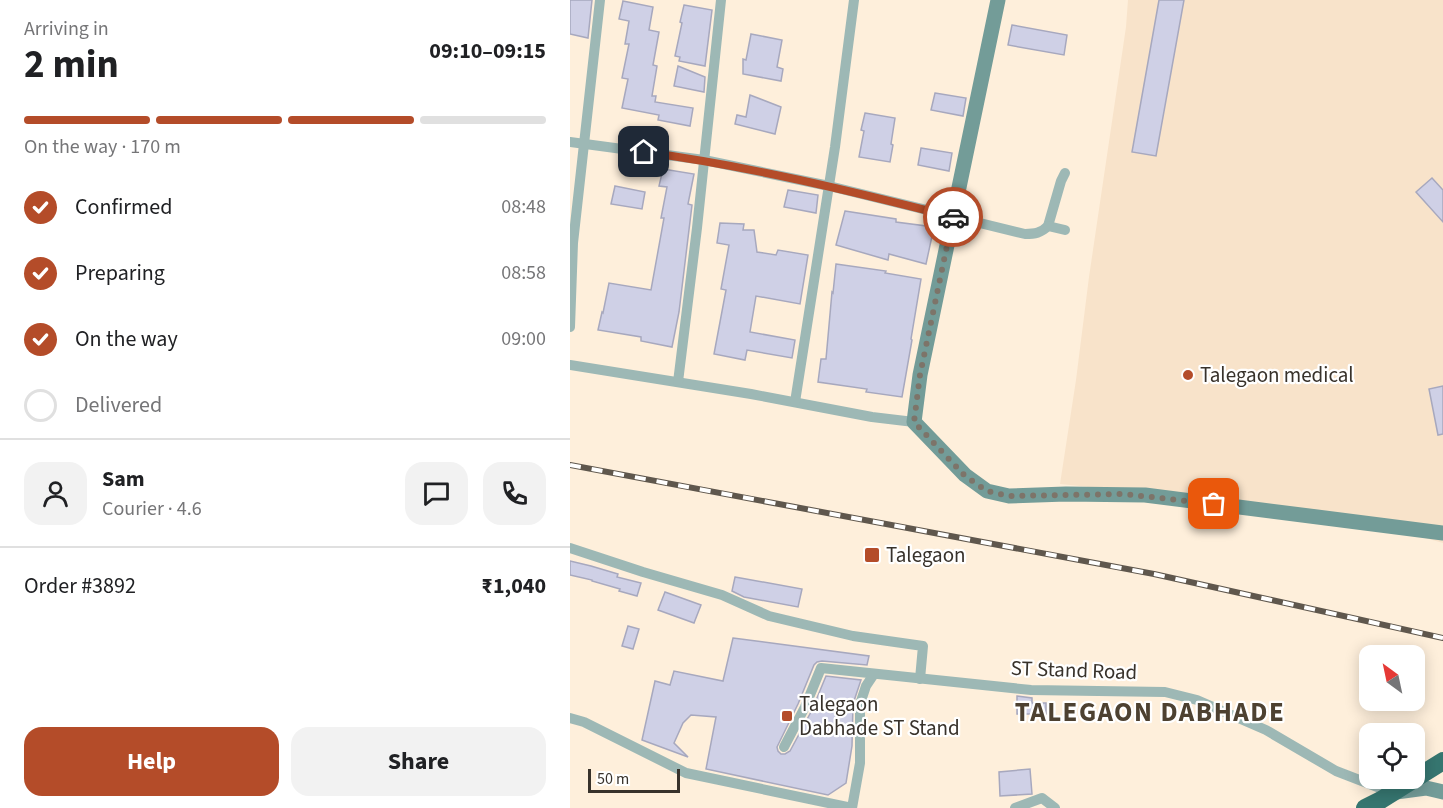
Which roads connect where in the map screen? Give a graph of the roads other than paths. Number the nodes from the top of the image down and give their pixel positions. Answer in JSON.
{"nodes":[{"id":1,"x":600,"y":0,"type":"edge"},
{"id":2,"x":721,"y":0,"type":"edge"},
{"id":3,"x":854,"y":0,"type":"edge"},
{"id":4,"x":998,"y":0,"type":"edge"},
{"id":5,"x":570,"y":141,"type":"edge"},
{"id":6,"x":584,"y":143,"type":"junction"},
{"id":7,"x":704,"y":160,"type":"junction"},
{"id":8,"x":1065,"y":173,"type":"dead end"},
{"id":9,"x":829,"y":186,"type":"junction"},
{"id":10,"x":953,"y":217,"type":"junction"},
{"id":11,"x":1048,"y":226,"type":"junction"},
{"id":12,"x":1065,"y":230,"type":"dead end"},
{"id":13,"x":570,"y":327,"type":"edge"},
{"id":14,"x":570,"y":365,"type":"edge"},
{"id":15,"x":678,"y":382,"type":"junction"},
{"id":16,"x":795,"y":402,"type":"junction"},
{"id":17,"x":914,"y":422,"type":"junction"},
{"id":18,"x":1443,"y":533,"type":"edge"},
{"id":19,"x":570,"y":548,"type":"edge"},
{"id":20,"x":874,"y":674,"type":"junction"},
{"id":21,"x":920,"y":679,"type":"junction"},
{"id":22,"x":570,"y":718,"type":"edge"},
{"id":23,"x":783,"y":747,"type":"dead end"},
{"id":24,"x":1443,"y":761,"type":"edge"},
{"id":25,"x":1443,"y":792,"type":"edge"},
{"id":26,"x":1385,"y":800,"type":"edge"},
{"id":27,"x":852,"y":808,"type":"edge"},
{"id":28,"x":1015,"y":808,"type":"edge"},
{"id":29,"x":1055,"y":808,"type":"edge"},
{"id":30,"x":1365,"y":808,"type":"edge"}],
"edges":[{"from":1,"to":6,"type":"street"},
{"from":2,"to":7,"type":"street"},
{"from":3,"to":9,"type":"street"},
{"from":4,"to":10,"type":"street"},
{"from":5,"to":6,"type":"street"},
{"from":6,"to":7,"type":"street"},
{"from":6,"to":13,"type":"street"},
{"from":7,"to":9,"type":"street"},
{"from":7,"to":15,"type":"street"},
{"from":8,"to":11,"type":"street"},
{"from":9,"to":10,"type":"street"},
{"from":9,"to":16,"type":"street"},
{"from":10,"to":11,"type":"street"},
{"from":10,"to":17,"type":"street"},
{"from":11,"to":12,"type":"street"},
{"from":14,"to":15,"type":"street"},
{"from":15,"to":16,"type":"street"},
{"from":16,"to":17,"type":"street"},
{"from":17,"to":18,"type":"street"},
{"from":19,"to":21,"type":"street"},
{"from":20,"to":21,"type":"street","name":"ST Stand Road"},
{"from":20,"to":23,"type":"street","name":"ST Stand Road"},
{"from":20,"to":27,"type":"street"},
{"from":21,"to":26,"type":"street","name":"ST Stand Road"},
{"from":22,"to":27,"type":"street"},
{"from":24,"to":26,"type":"highway"},
{"from":25,"to":26,"type":"street"},
{"from":26,"to":30,"type":"highway"},
{"from":28,"to":29,"type":"street"}]}
